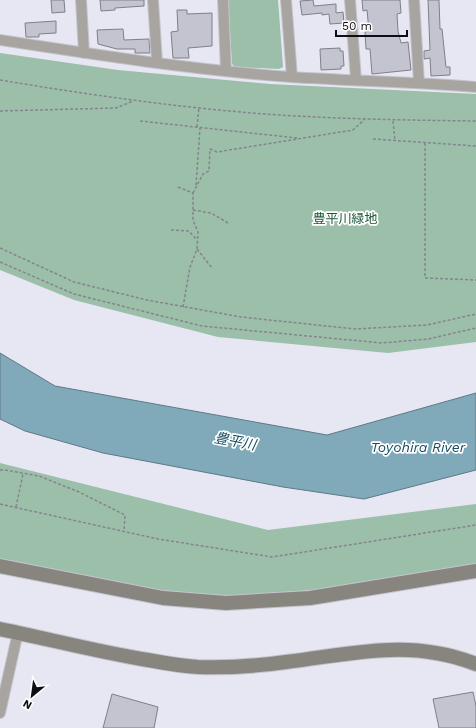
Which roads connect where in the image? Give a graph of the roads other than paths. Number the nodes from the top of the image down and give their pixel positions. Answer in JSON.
{"nodes":[{"id":1,"x":81,"y":0,"type":"edge"},
{"id":2,"x":153,"y":0,"type":"edge"},
{"id":3,"x":223,"y":0,"type":"edge"},
{"id":4,"x":286,"y":0,"type":"edge"},
{"id":5,"x":350,"y":0,"type":"edge"},
{"id":6,"x":414,"y":0,"type":"edge"},
{"id":7,"x":0,"y":40,"type":"edge"},
{"id":8,"x":84,"y":53,"type":"junction"},
{"id":9,"x":158,"y":62,"type":"junction"},
{"id":10,"x":226,"y":71,"type":"junction"},
{"id":11,"x":292,"y":77,"type":"junction"},
{"id":12,"x":356,"y":80,"type":"junction"},
{"id":13,"x":419,"y":83,"type":"junction"},
{"id":14,"x":476,"y":87,"type":"edge"},
{"id":15,"x":0,"y":566,"type":"edge"},
{"id":16,"x":476,"y":571,"type":"edge"},
{"id":17,"x":0,"y":629,"type":"edge"},
{"id":18,"x":18,"y":632,"type":"junction"},
{"id":19,"x":476,"y":664,"type":"edge"},
{"id":20,"x":0,"y":713,"type":"edge"}],
"edges":[{"from":1,"to":8,"type":"street"},
{"from":2,"to":9,"type":"street"},
{"from":3,"to":10,"type":"street"},
{"from":4,"to":11,"type":"street"},
{"from":5,"to":12,"type":"street"},
{"from":6,"to":13,"type":"street"},
{"from":7,"to":8,"type":"street"},
{"from":8,"to":9,"type":"street"},
{"from":9,"to":10,"type":"street"},
{"from":10,"to":11,"type":"street"},
{"from":11,"to":12,"type":"street"},
{"from":12,"to":13,"type":"street"},
{"from":13,"to":14,"type":"street"},
{"from":15,"to":16,"type":"street"},
{"from":17,"to":18,"type":"street"},
{"from":18,"to":19,"type":"street"},
{"from":18,"to":20,"type":"street"}]}
